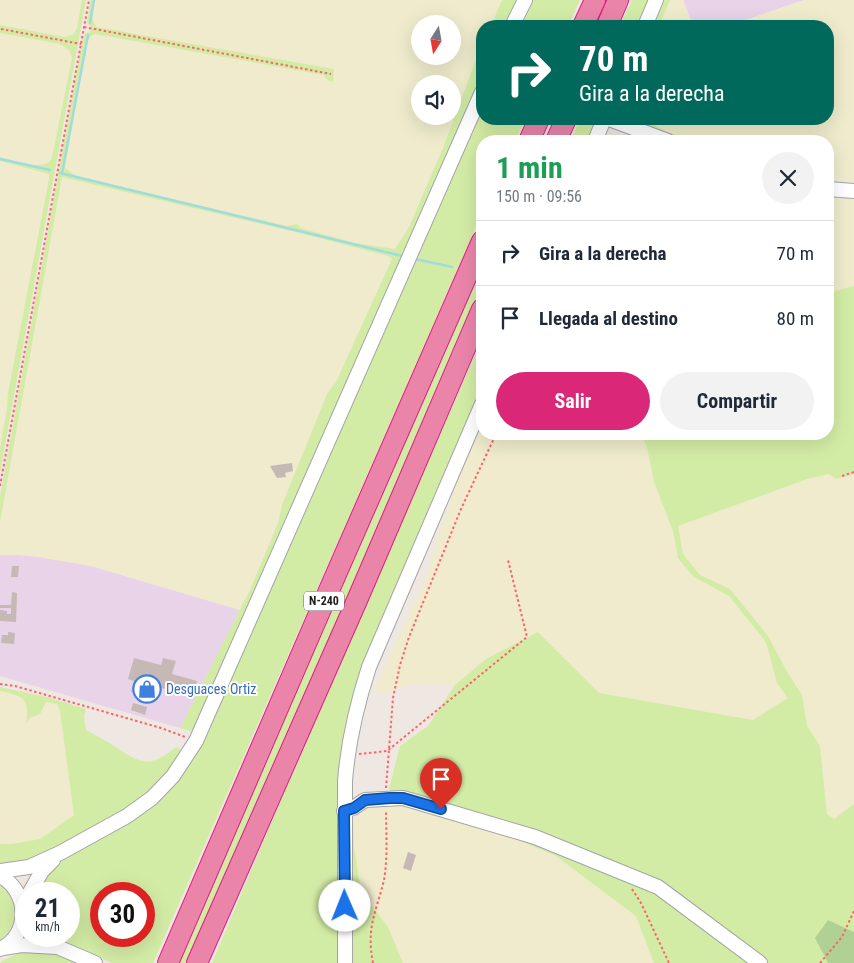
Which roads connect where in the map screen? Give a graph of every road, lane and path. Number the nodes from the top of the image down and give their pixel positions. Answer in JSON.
{"nodes":[{"id":1,"x":89,"y":0,"type":"edge"},
{"id":2,"x":524,"y":0,"type":"edge"},
{"id":3,"x":595,"y":0,"type":"edge"},
{"id":4,"x":618,"y":0,"type":"edge"},
{"id":5,"x":656,"y":0,"type":"edge"},
{"id":6,"x":515,"y":20,"type":"edge"},
{"id":7,"x":585,"y":20,"type":"edge"},
{"id":8,"x":610,"y":20,"type":"edge"},
{"id":9,"x":647,"y":20,"type":"edge"},
{"id":10,"x":84,"y":27,"type":"junction"},
{"id":11,"x":1,"y":29,"type":"edge"},
{"id":12,"x":81,"y":44,"type":"junction"},
{"id":13,"x":331,"y":74,"type":"dead end"},
{"id":14,"x":476,"y":106,"type":"edge"},
{"id":15,"x":625,"y":125,"type":"edge"},
{"id":16,"x":652,"y":135,"type":"edge"},
{"id":17,"x":834,"y":189,"type":"edge"},
{"id":18,"x":854,"y":190,"type":"edge"},
{"id":19,"x":476,"y":255,"type":"edge"},
{"id":20,"x":476,"y":324,"type":"edge"},
{"id":21,"x":476,"y":418,"type":"edge"},
{"id":22,"x":493,"y":440,"type":"edge"},
{"id":23,"x":854,"y":472,"type":"edge"},
{"id":24,"x":842,"y":476,"type":"dead end"},
{"id":25,"x":0,"y":486,"type":"edge"},
{"id":26,"x":508,"y":560,"type":"dead end"},
{"id":27,"x":0,"y":684,"type":"edge"},
{"id":28,"x":196,"y":741,"type":"junction"},
{"id":29,"x":388,"y":751,"type":"junction"},
{"id":30,"x":347,"y":756,"type":"junction"},
{"id":31,"x":344,"y":791,"type":"junction"},
{"id":32,"x":386,"y":798,"type":"junction"},
{"id":33,"x":365,"y":800,"type":"junction"},
{"id":34,"x":344,"y":811,"type":"junction"},
{"id":35,"x":60,"y":853,"type":"junction"},
{"id":36,"x":0,"y":871,"type":"edge"},
{"id":37,"x":621,"y":872,"type":"junction"},
{"id":38,"x":0,"y":876,"type":"edge"},
{"id":39,"x":36,"y":882,"type":"edge"},
{"id":40,"x":15,"y":889,"type":"edge"},
{"id":41,"x":854,"y":911,"type":"edge"},
{"id":42,"x":217,"y":919,"type":"junction"},
{"id":43,"x":15,"y":937,"type":"edge"},
{"id":44,"x":60,"y":948,"type":"joint"},
{"id":45,"x":2,"y":949,"type":"edge"},
{"id":46,"x":95,"y":963,"type":"edge"},
{"id":47,"x":168,"y":963,"type":"edge"},
{"id":48,"x":198,"y":963,"type":"edge"},
{"id":49,"x":202,"y":963,"type":"edge"},
{"id":50,"x":345,"y":963,"type":"edge"},
{"id":51,"x":373,"y":963,"type":"edge"},
{"id":52,"x":669,"y":963,"type":"edge"},
{"id":53,"x":760,"y":963,"type":"edge"},
{"id":54,"x":820,"y":963,"type":"edge"}],
"edges":[{"from":1,"to":10,"type":"path"},
{"from":2,"to":6,"type":"street"},
{"from":3,"to":7,"type":"highway"},
{"from":4,"to":8,"type":"highway"},
{"from":5,"to":9,"type":"street"},
{"from":10,"to":12,"type":"path"},
{"from":10,"to":13,"type":"path"},
{"from":11,"to":12,"type":"path"},
{"from":12,"to":25,"type":"path"},
{"from":14,"to":28,"type":"street"},
{"from":15,"to":16,"type":"street"},
{"from":17,"to":18,"type":"street"},
{"from":19,"to":47,"type":"highway","number":"N-240"},
{"from":20,"to":42,"type":"highway","number":"N-240"},
{"from":21,"to":30,"type":"street"},
{"from":22,"to":29,"type":"path"},
{"from":23,"to":24,"type":"path"},
{"from":26,"to":29,"type":"path"},
{"from":27,"to":28,"type":"path"},
{"from":28,"to":35,"type":"street"},
{"from":29,"to":30,"type":"path"},
{"from":29,"to":32,"type":"path"},
{"from":30,"to":31,"type":"street"},
{"from":31,"to":33,"type":"street"},
{"from":31,"to":34,"type":"street"},
{"from":32,"to":33,"type":"street"},
{"from":32,"to":37,"type":"street"},
{"from":32,"to":51,"type":"path"},
{"from":33,"to":34,"type":"street"},
{"from":34,"to":50,"type":"street"},
{"from":35,"to":36,"type":"street"},
{"from":35,"to":39,"type":"street"},
{"from":37,"to":52,"type":"path"},
{"from":37,"to":53,"type":"street"},
{"from":38,"to":40,"type":"street"},
{"from":41,"to":54,"type":"path"},
{"from":42,"to":48,"type":"highway","number":"N-240"},
{"from":42,"to":49,"type":"highway"},
{"from":43,"to":45,"type":"street"},
{"from":44,"to":45,"type":"street"},
{"from":44,"to":46,"type":"street"}]}
